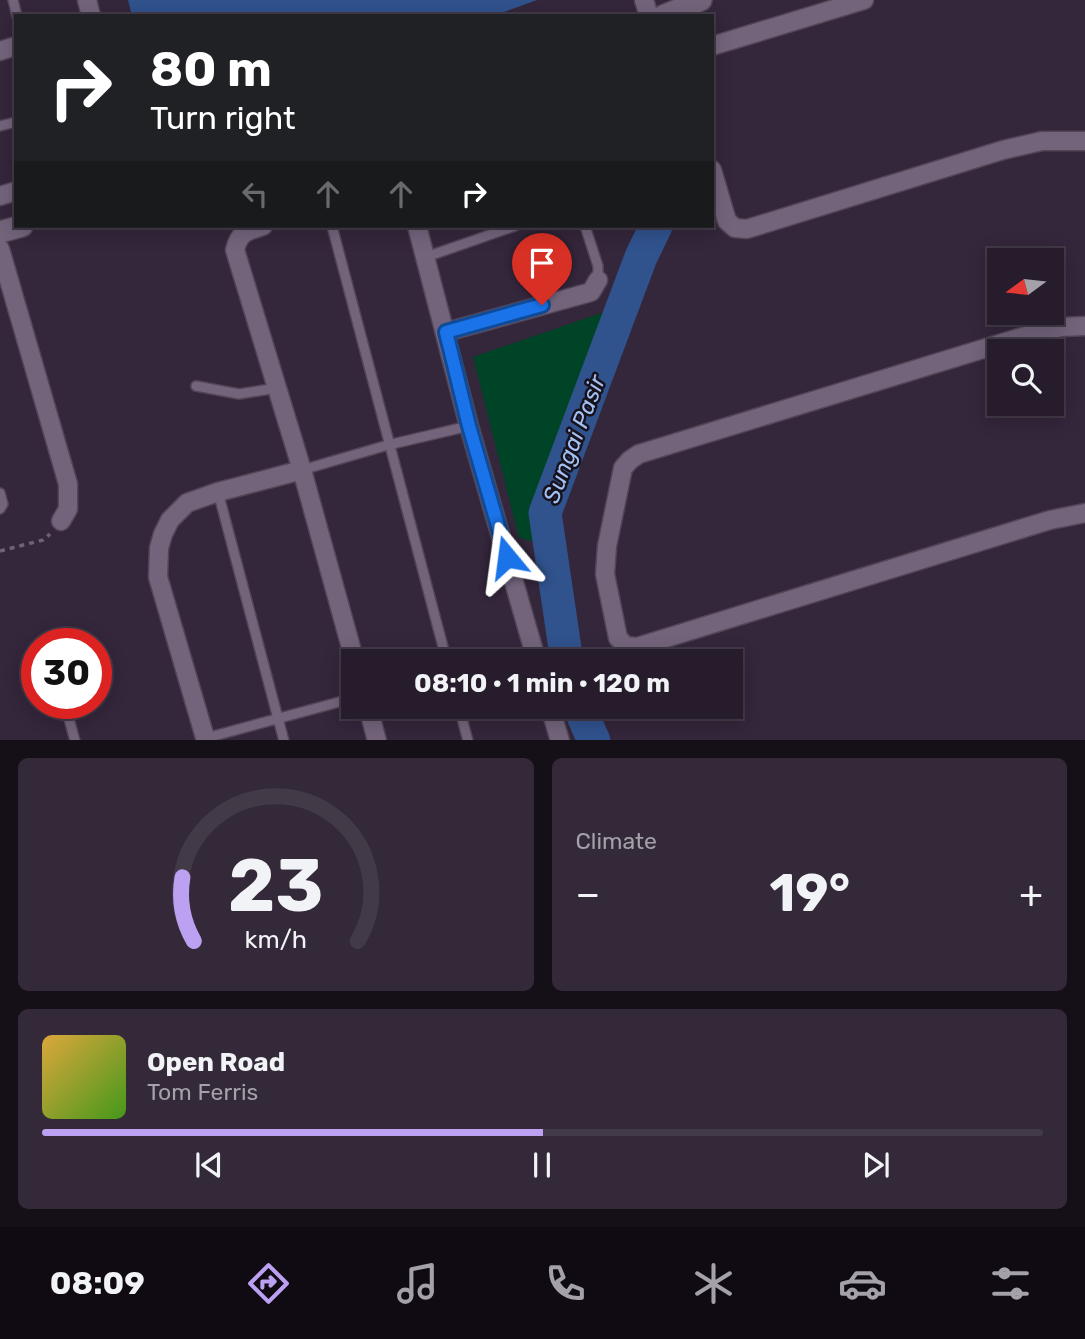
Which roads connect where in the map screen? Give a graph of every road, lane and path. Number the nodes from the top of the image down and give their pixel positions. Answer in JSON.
{"nodes":[{"id":1,"x":701,"y":0,"type":"edge"},
{"id":2,"x":864,"y":0,"type":"edge"},
{"id":3,"x":668,"y":14,"type":"edge"},
{"id":4,"x":714,"y":45,"type":"edge"},
{"id":5,"x":1085,"y":141,"type":"edge"},
{"id":6,"x":714,"y":177,"type":"edge"},
{"id":7,"x":257,"y":228,"type":"edge"},
{"id":8,"x":333,"y":228,"type":"edge"},
{"id":9,"x":418,"y":228,"type":"edge"},
{"id":10,"x":509,"y":228,"type":"edge"},
{"id":11,"x":587,"y":228,"type":"edge"},
{"id":12,"x":0,"y":249,"type":"edge"},
{"id":13,"x":426,"y":257,"type":"junction"},
{"id":14,"x":598,"y":280,"type":"joint"},
{"id":15,"x":1085,"y":326,"type":"edge"},
{"id":16,"x":446,"y":332,"type":"junction"},
{"id":17,"x":196,"y":386,"type":"dead end"},
{"id":18,"x":277,"y":388,"type":"junction"},
{"id":19,"x":469,"y":426,"type":"junction"},
{"id":20,"x":388,"y":445,"type":"junction"},
{"id":21,"x":302,"y":470,"type":"junction"},
{"id":22,"x":218,"y":492,"type":"junction"},
{"id":23,"x":0,"y":494,"type":"edge"},
{"id":24,"x":0,"y":509,"type":"edge"},
{"id":25,"x":1085,"y":513,"type":"edge"},
{"id":26,"x":61,"y":521,"type":"joint"},
{"id":27,"x":0,"y":551,"type":"edge"},
{"id":28,"x":351,"y":649,"type":"edge"},
{"id":29,"x":443,"y":649,"type":"edge"},
{"id":30,"x":533,"y":649,"type":"edge"},
{"id":31,"x":341,"y":701,"type":"edge"},
{"id":32,"x":278,"y":718,"type":"junction"},
{"id":33,"x":69,"y":719,"type":"edge"},
{"id":34,"x":371,"y":719,"type":"edge"},
{"id":35,"x":462,"y":719,"type":"edge"},
{"id":36,"x":554,"y":719,"type":"edge"},
{"id":37,"x":206,"y":739,"type":"edge"},
{"id":38,"x":75,"y":740,"type":"edge"},
{"id":39,"x":284,"y":740,"type":"edge"},
{"id":40,"x":377,"y":740,"type":"edge"},
{"id":41,"x":468,"y":740,"type":"edge"},
{"id":42,"x":560,"y":740,"type":"edge"}],
"edges":[{"from":1,"to":3,"type":"street"},
{"from":2,"to":4,"type":"street"},
{"from":5,"to":6,"type":"street"},
{"from":7,"to":18,"type":"street"},
{"from":8,"to":20,"type":"lane"},
{"from":9,"to":13,"type":"street"},
{"from":10,"to":13,"type":"lane"},
{"from":11,"to":14,"type":"lane"},
{"from":12,"to":26,"type":"street"},
{"from":13,"to":16,"type":"street"},
{"from":14,"to":16,"type":"street"},
{"from":15,"to":25,"type":"street"},
{"from":16,"to":19,"type":"street"},
{"from":17,"to":18,"type":"lane"},
{"from":18,"to":21,"type":"street"},
{"from":19,"to":20,"type":"lane"},
{"from":19,"to":30,"type":"street"},
{"from":20,"to":21,"type":"lane"},
{"from":20,"to":29,"type":"lane"},
{"from":21,"to":22,"type":"street"},
{"from":21,"to":28,"type":"street"},
{"from":22,"to":32,"type":"lane"},
{"from":22,"to":37,"type":"street"},
{"from":23,"to":24,"type":"lane"},
{"from":26,"to":27,"type":"path"},
{"from":31,"to":32,"type":"lane"},
{"from":32,"to":37,"type":"lane"},
{"from":32,"to":39,"type":"lane"},
{"from":33,"to":38,"type":"lane"},
{"from":34,"to":40,"type":"street"},
{"from":35,"to":41,"type":"lane"},
{"from":36,"to":42,"type":"street"}]}
